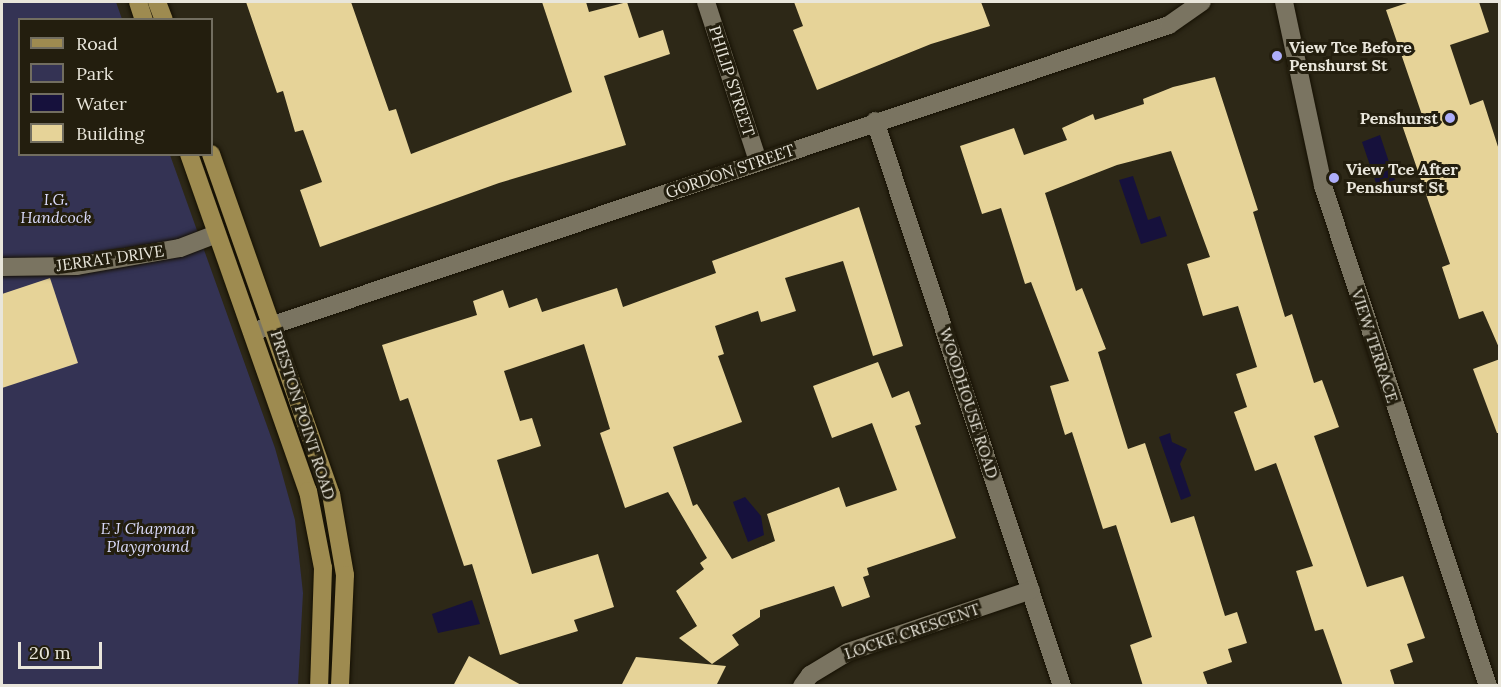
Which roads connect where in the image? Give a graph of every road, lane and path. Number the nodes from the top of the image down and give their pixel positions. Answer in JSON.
{"nodes":[{"id":1,"x":138,"y":2,"type":"edge"},
{"id":2,"x":158,"y":2,"type":"edge"},
{"id":3,"x":706,"y":2,"type":"edge"},
{"id":4,"x":1202,"y":2,"type":"edge"},
{"id":5,"x":1284,"y":2,"type":"edge"},
{"id":6,"x":143,"y":18,"type":"edge"},
{"id":7,"x":163,"y":18,"type":"edge"},
{"id":8,"x":875,"y":121,"type":"junction"},
{"id":9,"x":190,"y":156,"type":"edge"},
{"id":10,"x":212,"y":156,"type":"edge"},
{"id":11,"x":758,"y":161,"type":"junction"},
{"id":12,"x":216,"y":234,"type":"junction"},
{"id":13,"x":2,"y":267,"type":"edge"},
{"id":14,"x":273,"y":324,"type":"junction"},
{"id":15,"x":252,"y":332,"type":"junction"},
{"id":16,"x":1030,"y":590,"type":"junction"},
{"id":17,"x":319,"y":686,"type":"edge"},
{"id":18,"x":340,"y":686,"type":"edge"},
{"id":19,"x":802,"y":686,"type":"edge"},
{"id":20,"x":1062,"y":686,"type":"edge"},
{"id":21,"x":1488,"y":686,"type":"edge"}],
"edges":[{"from":1,"to":6,"type":"main road"},
{"from":2,"to":7,"type":"main road"},
{"from":3,"to":11,"type":"street","name":"PHILIP STREET"},
{"from":4,"to":8,"type":"street","name":"GORDON STREET"},
{"from":5,"to":21,"type":"street","name":"VIEW TERRACE"},
{"from":8,"to":11,"type":"street","name":"GORDON STREET"},
{"from":8,"to":16,"type":"street","name":"WOODHOUSE ROAD"},
{"from":9,"to":12,"type":"main road","name":"PRESTON POINT ROAD"},
{"from":10,"to":14,"type":"main road","name":"PRESTON POINT ROAD"},
{"from":11,"to":14,"type":"street","name":"GORDON STREET"},
{"from":12,"to":13,"type":"street","name":"JERRAT DRIVE"},
{"from":12,"to":15,"type":"main road","name":"PRESTON POINT ROAD"},
{"from":14,"to":15,"type":"street","name":"GORDON STREET"},
{"from":14,"to":18,"type":"main road","name":"PRESTON POINT ROAD"},
{"from":15,"to":17,"type":"main road","name":"PRESTON POINT ROAD"},
{"from":16,"to":19,"type":"street","name":"LOCKE CRESCENT"},
{"from":16,"to":20,"type":"street","name":"WOODHOUSE ROAD"}]}
